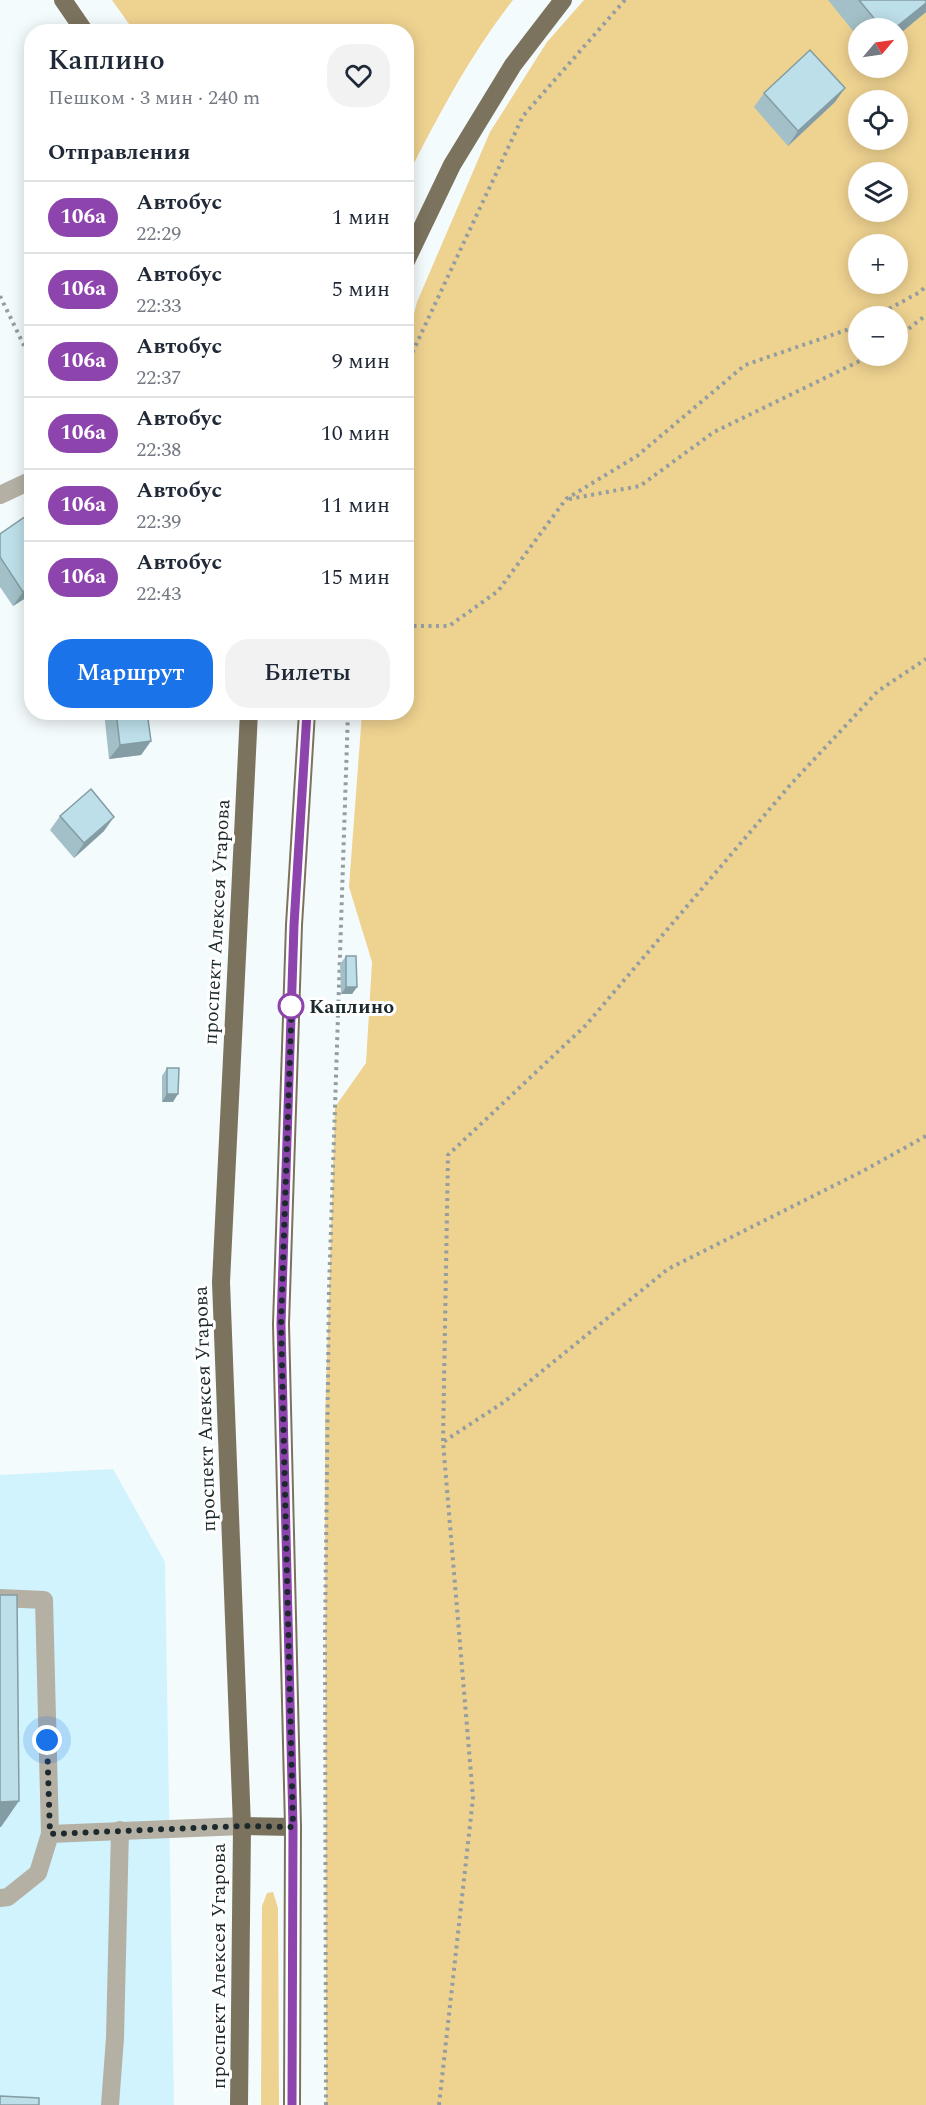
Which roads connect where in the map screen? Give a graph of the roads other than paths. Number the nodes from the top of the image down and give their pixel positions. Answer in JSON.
{"nodes":[{"id":1,"x":63,"y":0,"type":"edge"},
{"id":2,"x":563,"y":0,"type":"edge"},
{"id":3,"x":80,"y":24,"type":"edge"},
{"id":4,"x":414,"y":244,"type":"edge"},
{"id":5,"x":24,"y":484,"type":"edge"},
{"id":6,"x":0,"y":495,"type":"edge"},
{"id":7,"x":249,"y":720,"type":"edge"},
{"id":8,"x":307,"y":720,"type":"edge"},
{"id":9,"x":0,"y":1598,"type":"edge"},
{"id":10,"x":242,"y":1826,"type":"junction"},
{"id":11,"x":293,"y":1827,"type":"junction"},
{"id":12,"x":120,"y":1830,"type":"junction"},
{"id":13,"x":50,"y":1834,"type":"junction"},
{"id":14,"x":0,"y":1898,"type":"edge"},
{"id":15,"x":110,"y":2105,"type":"edge"},
{"id":16,"x":239,"y":2105,"type":"edge"},
{"id":17,"x":292,"y":2105,"type":"edge"}],
"edges":[{"from":1,"to":3,"type":"main road"},
{"from":2,"to":4,"type":"main road"},
{"from":5,"to":6,"type":"street"},
{"from":7,"to":10,"type":"main road","name":"проспект Алексея Угарова"},
{"from":8,"to":11,"type":"main road"},
{"from":9,"to":13,"type":"street"},
{"from":10,"to":11,"type":"main road"},
{"from":10,"to":12,"type":"street"},
{"from":10,"to":16,"type":"main road","name":"проспект Алексея Угарова"},
{"from":11,"to":17,"type":"main road"},
{"from":12,"to":13,"type":"street"},
{"from":12,"to":15,"type":"street"},
{"from":13,"to":14,"type":"street"}]}
